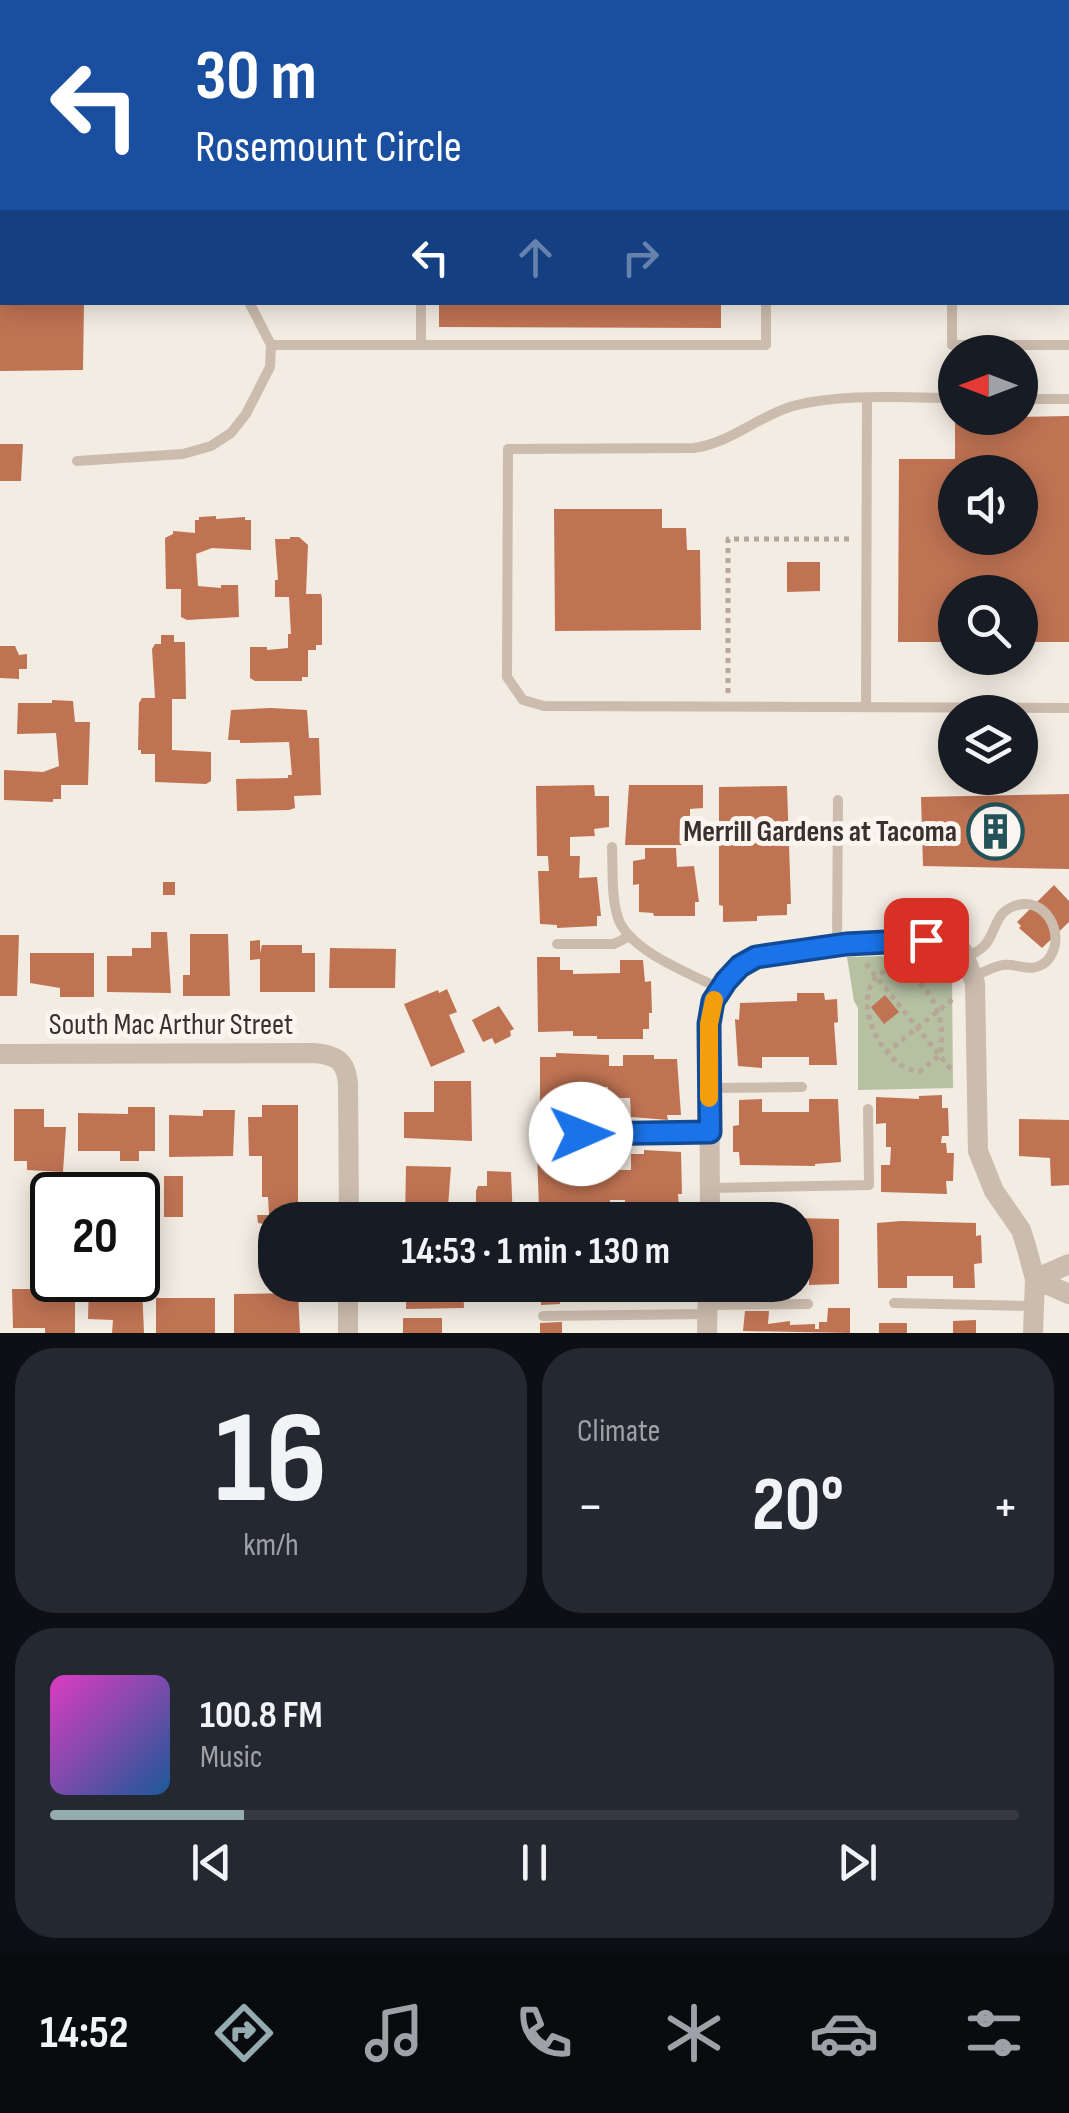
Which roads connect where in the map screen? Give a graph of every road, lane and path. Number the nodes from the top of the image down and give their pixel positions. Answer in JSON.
{"nodes":[{"id":1,"x":251,"y":305,"type":"edge"},
{"id":2,"x":422,"y":305,"type":"edge"},
{"id":3,"x":766,"y":305,"type":"edge"},
{"id":4,"x":952,"y":305,"type":"edge"},
{"id":5,"x":271,"y":345,"type":"junction"},
{"id":6,"x":421,"y":345,"type":"junction"},
{"id":7,"x":1069,"y":345,"type":"edge"},
{"id":8,"x":938,"y":398,"type":"edge"},
{"id":9,"x":867,"y":399,"type":"junction"},
{"id":10,"x":1038,"y":399,"type":"edge"},
{"id":11,"x":1069,"y":399,"type":"edge"},
{"id":12,"x":77,"y":461,"type":"dead end"},
{"id":13,"x":866,"y":539,"type":"junction"},
{"id":14,"x":728,"y":706,"type":"junction"},
{"id":15,"x":866,"y":706,"type":"junction"},
{"id":16,"x":1069,"y":708,"type":"edge"},
{"id":17,"x":838,"y":800,"type":"dead end"},
{"id":18,"x":612,"y":847,"type":"dead end"},
{"id":19,"x":630,"y":936,"type":"junction"},
{"id":20,"x":557,"y":944,"type":"dead end"},
{"id":21,"x":844,"y":945,"type":"junction"},
{"id":22,"x":970,"y":967,"type":"junction"},
{"id":23,"x":876,"y":976,"type":"junction"},
{"id":24,"x":721,"y":989,"type":"junction"},
{"id":25,"x":938,"y":1011,"type":"junction"},
{"id":26,"x":976,"y":1017,"type":"junction"},
{"id":27,"x":918,"y":1028,"type":"junction"},
{"id":28,"x":886,"y":1053,"type":"junction"},
{"id":29,"x":0,"y":1054,"type":"edge"},
{"id":30,"x":940,"y":1055,"type":"junction"},
{"id":31,"x":802,"y":1087,"type":"dead end"},
{"id":32,"x":709,"y":1088,"type":"junction"},
{"id":33,"x":977,"y":1102,"type":"junction"},
{"id":34,"x":868,"y":1109,"type":"dead end"},
{"id":35,"x":710,"y":1132,"type":"junction"},
{"id":36,"x":581,"y":1134,"type":"dead end"},
{"id":37,"x":710,"y":1188,"type":"junction"},
{"id":38,"x":348,"y":1202,"type":"edge"},
{"id":39,"x":710,"y":1202,"type":"edge"},
{"id":40,"x":1069,"y":1264,"type":"edge"},
{"id":41,"x":1034,"y":1279,"type":"junction"},
{"id":42,"x":1069,"y":1294,"type":"edge"},
{"id":43,"x":348,"y":1302,"type":"edge"},
{"id":44,"x":894,"y":1303,"type":"dead end"},
{"id":45,"x":808,"y":1304,"type":"dead end"},
{"id":46,"x":1034,"y":1306,"type":"junction"},
{"id":47,"x":708,"y":1309,"type":"edge"},
{"id":48,"x":543,"y":1316,"type":"dead end"},
{"id":49,"x":348,"y":1333,"type":"edge"},
{"id":50,"x":1033,"y":1333,"type":"edge"}],
"edges":[{"from":1,"to":5,"type":"lane"},
{"from":2,"to":6,"type":"lane"},
{"from":3,"to":6,"type":"lane"},
{"from":4,"to":7,"type":"lane"},
{"from":5,"to":6,"type":"lane"},
{"from":5,"to":12,"type":"lane"},
{"from":8,"to":9,"type":"lane"},
{"from":9,"to":13,"type":"lane"},
{"from":9,"to":14,"type":"lane"},
{"from":10,"to":11,"type":"lane"},
{"from":13,"to":14,"type":"path"},
{"from":13,"to":15,"type":"lane"},
{"from":14,"to":15,"type":"lane"},
{"from":15,"to":16,"type":"lane"},
{"from":17,"to":21,"type":"lane"},
{"from":18,"to":19,"type":"lane"},
{"from":19,"to":20,"type":"lane"},
{"from":19,"to":24,"type":"lane"},
{"from":21,"to":22,"type":"street"},
{"from":21,"to":23,"type":"path"},
{"from":21,"to":24,"type":"street"},
{"from":22,"to":22,"type":"lane"},
{"from":22,"to":26,"type":"street"},
{"from":23,"to":25,"type":"path"},
{"from":23,"to":27,"type":"path"},
{"from":23,"to":28,"type":"path"},
{"from":24,"to":32,"type":"street"},
{"from":25,"to":26,"type":"path"},
{"from":25,"to":27,"type":"path"},
{"from":25,"to":30,"type":"path"},
{"from":26,"to":33,"type":"street"},
{"from":27,"to":28,"type":"path"},
{"from":27,"to":30,"type":"path"},
{"from":28,"to":30,"type":"path"},
{"from":29,"to":38,"type":"street","name":"South Mac Arthur Street"},
{"from":30,"to":33,"type":"path"},
{"from":31,"to":32,"type":"lane"},
{"from":32,"to":35,"type":"street"},
{"from":33,"to":41,"type":"street"},
{"from":34,"to":37,"type":"lane"},
{"from":35,"to":36,"type":"lane"},
{"from":35,"to":37,"type":"street"},
{"from":37,"to":39,"type":"street"},
{"from":40,"to":41,"type":"street"},
{"from":41,"to":42,"type":"street"},
{"from":41,"to":46,"type":"street"},
{"from":43,"to":49,"type":"street"},
{"from":44,"to":46,"type":"lane"},
{"from":45,"to":47,"type":"lane"},
{"from":46,"to":50,"type":"street"},
{"from":47,"to":48,"type":"lane"}]}
